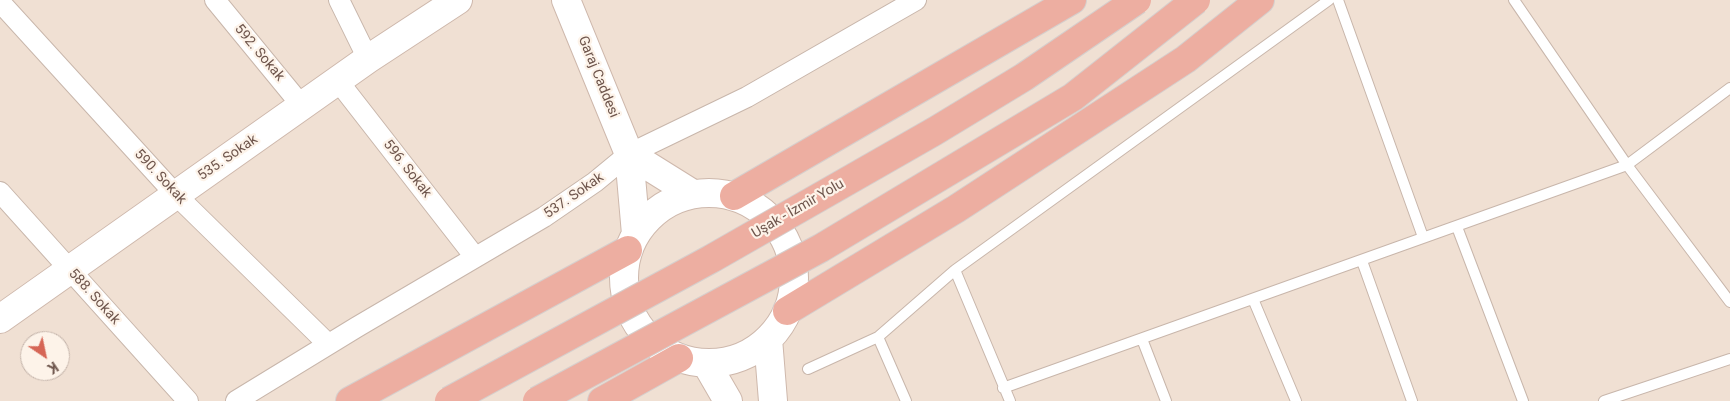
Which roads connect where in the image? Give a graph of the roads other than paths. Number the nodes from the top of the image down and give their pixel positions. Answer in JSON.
{"nodes":[{"id":1,"x":215,"y":0,"type":"edge"},
{"id":2,"x":339,"y":0,"type":"edge"},
{"id":3,"x":458,"y":0,"type":"edge"},
{"id":4,"x":566,"y":0,"type":"edge"},
{"id":5,"x":916,"y":0,"type":"edge"},
{"id":6,"x":1072,"y":0,"type":"edge"},
{"id":7,"x":1137,"y":0,"type":"edge"},
{"id":8,"x":1196,"y":0,"type":"edge"},
{"id":9,"x":1260,"y":0,"type":"edge"},
{"id":10,"x":1328,"y":0,"type":"edge"},
{"id":11,"x":1338,"y":0,"type":"edge"},
{"id":12,"x":1514,"y":0,"type":"edge"},
{"id":13,"x":0,"y":2,"type":"edge"},
{"id":14,"x":368,"y":60,"type":"junction"},
{"id":15,"x":338,"y":81,"type":"junction"},
{"id":16,"x":1730,"y":88,"type":"edge"},
{"id":17,"x":302,"y":106,"type":"junction"},
{"id":18,"x":630,"y":154,"type":"junction"},
{"id":19,"x":1627,"y":165,"type":"junction"},
{"id":20,"x":0,"y":192,"type":"edge"},
{"id":21,"x":693,"y":194,"type":"junction"},
{"id":22,"x":176,"y":195,"type":"junction"},
{"id":23,"x":734,"y":196,"type":"junction"},
{"id":24,"x":1457,"y":227,"type":"junction"},
{"id":25,"x":1423,"y":237,"type":"junction"},
{"id":26,"x":632,"y":242,"type":"junction"},
{"id":27,"x":475,"y":257,"type":"junction"},
{"id":28,"x":1362,"y":261,"type":"junction"},
{"id":29,"x":69,"y":270,"type":"junction"},
{"id":30,"x":955,"y":270,"type":"junction"},
{"id":31,"x":1252,"y":300,"type":"junction"},
{"id":32,"x":1730,"y":302,"type":"edge"},
{"id":33,"x":787,"y":312,"type":"junction"},
{"id":34,"x":0,"y":319,"type":"edge"},
{"id":35,"x":878,"y":337,"type":"junction"},
{"id":36,"x":768,"y":339,"type":"junction"},
{"id":37,"x":1142,"y":339,"type":"junction"},
{"id":38,"x":328,"y":344,"type":"junction"},
{"id":39,"x":679,"y":358,"type":"junction"},
{"id":40,"x":1730,"y":359,"type":"edge"},
{"id":41,"x":706,"y":363,"type":"junction"},
{"id":42,"x":808,"y":369,"type":"dead end"},
{"id":43,"x":1003,"y":388,"type":"junction"},
{"id":44,"x":188,"y":401,"type":"edge"},
{"id":45,"x":236,"y":401,"type":"edge"},
{"id":46,"x":350,"y":401,"type":"edge"},
{"id":47,"x":449,"y":401,"type":"edge"},
{"id":48,"x":537,"y":401,"type":"edge"},
{"id":49,"x":602,"y":401,"type":"edge"},
{"id":50,"x":728,"y":401,"type":"edge"},
{"id":51,"x":773,"y":401,"type":"edge"},
{"id":52,"x":906,"y":401,"type":"edge"},
{"id":53,"x":1010,"y":401,"type":"edge"},
{"id":54,"x":1166,"y":401,"type":"edge"},
{"id":55,"x":1296,"y":401,"type":"edge"},
{"id":56,"x":1412,"y":401,"type":"edge"},
{"id":57,"x":1523,"y":401,"type":"edge"},
{"id":58,"x":1604,"y":401,"type":"edge"}],
"edges":[{"from":1,"to":17,"type":"street","name":"592. Sokak"},
{"from":2,"to":14,"type":"street"},
{"from":3,"to":14,"type":"street","name":"535. Sokak"},
{"from":4,"to":18,"type":"street","name":"Garaj Caddesi"},
{"from":5,"to":18,"type":"street","name":"537. Sokak"},
{"from":6,"to":23,"type":"highway"},
{"from":7,"to":47,"type":"highway","name":"Uşak - İzmir Yolu","bridge":true},
{"from":8,"to":48,"type":"highway","bridge":true},
{"from":9,"to":33,"type":"highway"},
{"from":10,"to":30,"type":"lane"},
{"from":11,"to":25,"type":"lane"},
{"from":12,"to":19,"type":"lane"},
{"from":13,"to":22,"type":"street","name":"590. Sokak"},
{"from":14,"to":15,"type":"street","name":"535. Sokak"},
{"from":15,"to":17,"type":"street","name":"535. Sokak"},
{"from":15,"to":27,"type":"street","name":"596. Sokak"},
{"from":16,"to":19,"type":"lane"},
{"from":17,"to":22,"type":"street","name":"535. Sokak"},
{"from":18,"to":21,"type":"street"},
{"from":18,"to":26,"type":"street","name":"Garaj Caddesi"},
{"from":18,"to":27,"type":"street","name":"537. Sokak"},
{"from":19,"to":24,"type":"lane"},
{"from":19,"to":32,"type":"lane"},
{"from":20,"to":29,"type":"street","name":"588. Sokak"},
{"from":21,"to":23,"type":"street"},
{"from":21,"to":26,"type":"street"},
{"from":22,"to":29,"type":"street","name":"535. Sokak"},
{"from":22,"to":38,"type":"street","name":"590. Sokak"},
{"from":23,"to":33,"type":"street"},
{"from":24,"to":25,"type":"lane"},
{"from":24,"to":57,"type":"lane"},
{"from":25,"to":28,"type":"lane"},
{"from":26,"to":39,"type":"street"},
{"from":26,"to":46,"type":"highway"},
{"from":27,"to":38,"type":"street","name":"537. Sokak"},
{"from":28,"to":31,"type":"lane"},
{"from":28,"to":56,"type":"lane"},
{"from":29,"to":34,"type":"street","name":"535. Sokak"},
{"from":29,"to":44,"type":"street","name":"588. Sokak"},
{"from":30,"to":35,"type":"lane"},
{"from":30,"to":43,"type":"lane"},
{"from":31,"to":37,"type":"lane"},
{"from":31,"to":55,"type":"lane"},
{"from":33,"to":36,"type":"street"},
{"from":35,"to":42,"type":"lane"},
{"from":35,"to":52,"type":"lane"},
{"from":36,"to":41,"type":"street"},
{"from":36,"to":51,"type":"street"},
{"from":37,"to":43,"type":"lane"},
{"from":37,"to":54,"type":"lane"},
{"from":38,"to":45,"type":"street","name":"537. Sokak"},
{"from":39,"to":41,"type":"street"},
{"from":39,"to":49,"type":"highway"},
{"from":40,"to":58,"type":"lane"},
{"from":41,"to":50,"type":"street"},
{"from":43,"to":53,"type":"lane"}]}
